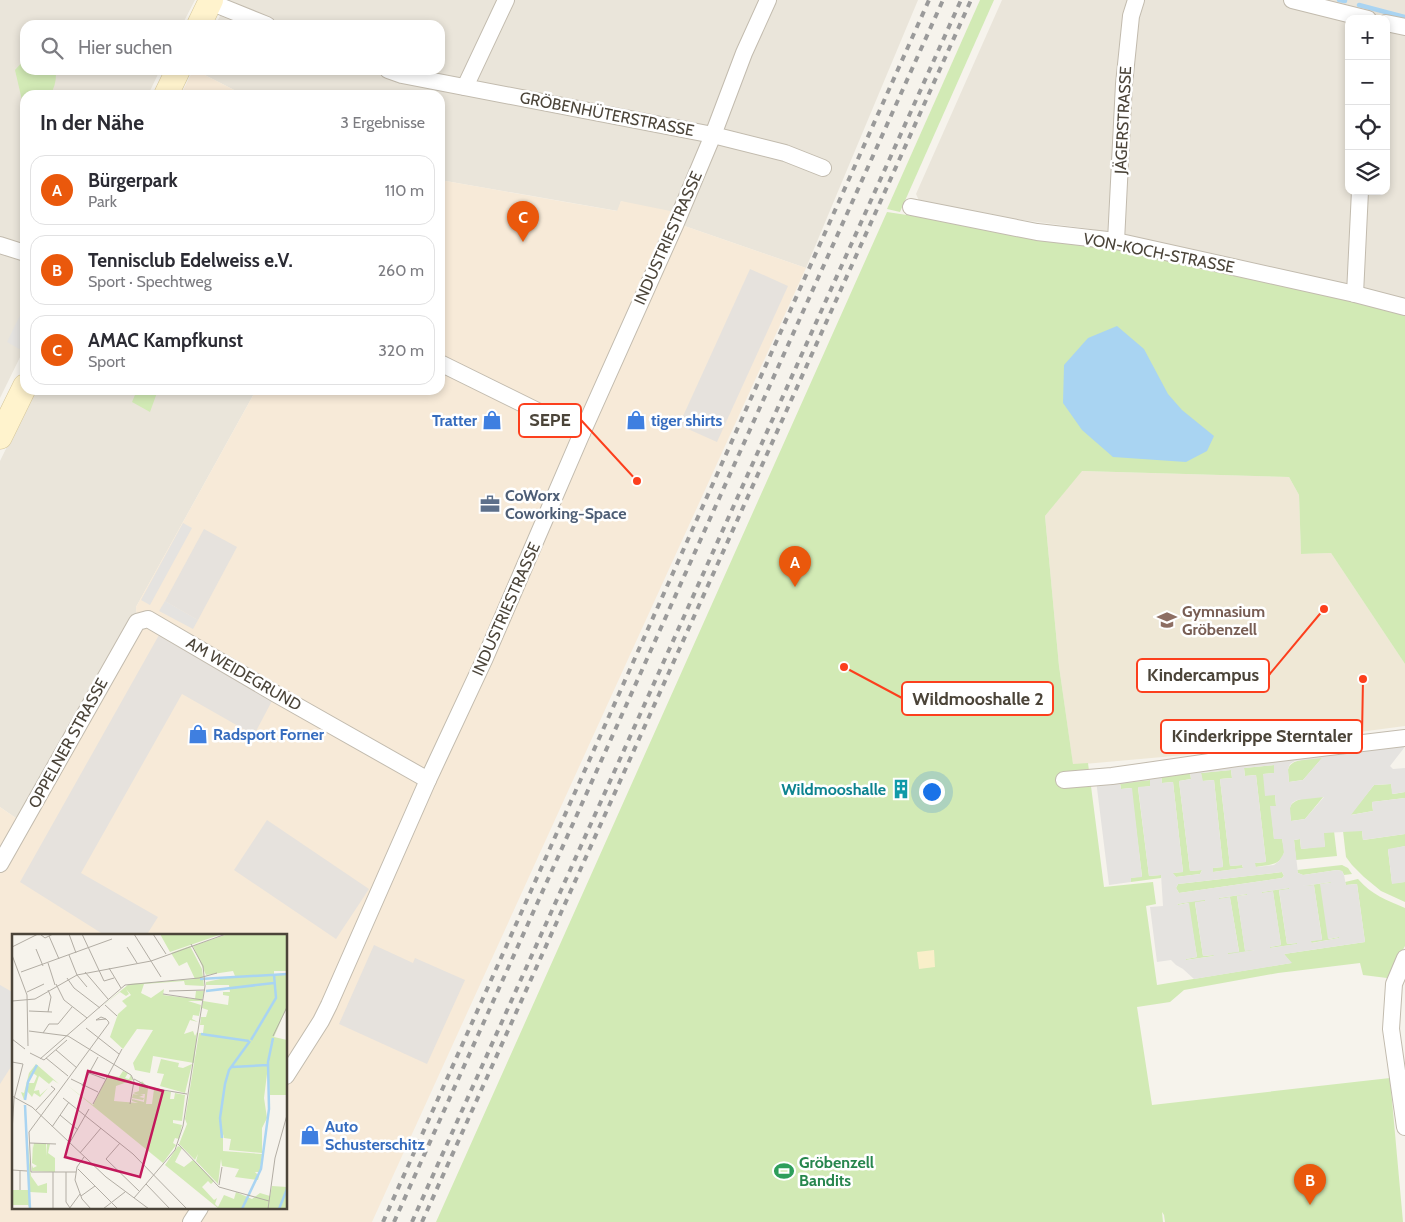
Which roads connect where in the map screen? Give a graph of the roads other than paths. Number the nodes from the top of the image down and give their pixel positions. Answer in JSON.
{"nodes":[{"id":1,"x":506,"y":0,"type":"edge"},
{"id":2,"x":768,"y":0,"type":"edge"},
{"id":3,"x":1136,"y":0,"type":"edge"},
{"id":4,"x":1292,"y":0,"type":"edge"},
{"id":5,"x":210,"y":1,"type":"edge"},
{"id":6,"x":1352,"y":15,"type":"edge"},
{"id":7,"x":201,"y":20,"type":"edge"},
{"id":8,"x":254,"y":20,"type":"edge"},
{"id":9,"x":1390,"y":24,"type":"edge"},
{"id":10,"x":1405,"y":27,"type":"edge"},
{"id":11,"x":176,"y":75,"type":"edge"},
{"id":12,"x":402,"y":75,"type":"edge"},
{"id":13,"x":465,"y":86,"type":"junction"},
{"id":14,"x":168,"y":90,"type":"edge"},
{"id":15,"x":713,"y":135,"type":"junction"},
{"id":16,"x":823,"y":168,"type":"dead end"},
{"id":17,"x":1360,"y":195,"type":"edge"},
{"id":18,"x":911,"y":207,"type":"dead end"},
{"id":19,"x":1116,"y":241,"type":"junction"},
{"id":20,"x":0,"y":245,"type":"edge"},
{"id":21,"x":20,"y":251,"type":"edge"},
{"id":22,"x":1355,"y":294,"type":"junction"},
{"id":23,"x":1405,"y":307,"type":"edge"},
{"id":24,"x":445,"y":365,"type":"edge"},
{"id":25,"x":21,"y":395,"type":"edge"},
{"id":26,"x":582,"y":433,"type":"junction"},
{"id":27,"x":0,"y":437,"type":"edge"},
{"id":28,"x":137,"y":622,"type":"joint"},
{"id":29,"x":1405,"y":738,"type":"edge"},
{"id":30,"x":428,"y":780,"type":"junction"},
{"id":31,"x":1064,"y":780,"type":"dead end"},
{"id":32,"x":0,"y":864,"type":"edge"},
{"id":33,"x":1405,"y":958,"type":"edge"},
{"id":34,"x":288,"y":1073,"type":"edge"},
{"id":35,"x":1405,"y":1127,"type":"edge"},
{"id":36,"x":199,"y":1210,"type":"edge"},
{"id":37,"x":191,"y":1222,"type":"edge"}],
"edges":[{"from":1,"to":13,"type":"street"},
{"from":2,"to":15,"type":"street","name":"INDUSTRIESTRASSE"},
{"from":3,"to":19,"type":"street","name":"JÄGERSTRASSE"},
{"from":4,"to":6,"type":"street"},
{"from":5,"to":7,"type":"main road"},
{"from":5,"to":8,"type":"street"},
{"from":9,"to":10,"type":"street"},
{"from":11,"to":14,"type":"main road"},
{"from":12,"to":13,"type":"street","name":"GRÖBENHÜTERSTRASSE"},
{"from":13,"to":15,"type":"street","name":"GRÖBENHÜTERSTRASSE"},
{"from":15,"to":16,"type":"street","name":"GRÖBENHÜTERSTRASSE"},
{"from":15,"to":26,"type":"street","name":"INDUSTRIESTRASSE"},
{"from":17,"to":22,"type":"street"},
{"from":18,"to":19,"type":"street","name":"VON-KOCH-STRASSE"},
{"from":19,"to":22,"type":"street","name":"VON-KOCH-STRASSE"},
{"from":20,"to":21,"type":"street"},
{"from":22,"to":23,"type":"street","name":"VON-KOCH-STRASSE"},
{"from":24,"to":26,"type":"street"},
{"from":25,"to":27,"type":"main road"},
{"from":26,"to":30,"type":"street","name":"INDUSTRIESTRASSE"},
{"from":28,"to":30,"type":"street","name":"AM WEIDEGRUND"},
{"from":28,"to":32,"type":"street","name":"OPPELNER STRASSE"},
{"from":29,"to":31,"type":"street"},
{"from":30,"to":34,"type":"street","name":"INDUSTRIESTRASSE"},
{"from":33,"to":35,"type":"street"},
{"from":36,"to":37,"type":"street"}]}
